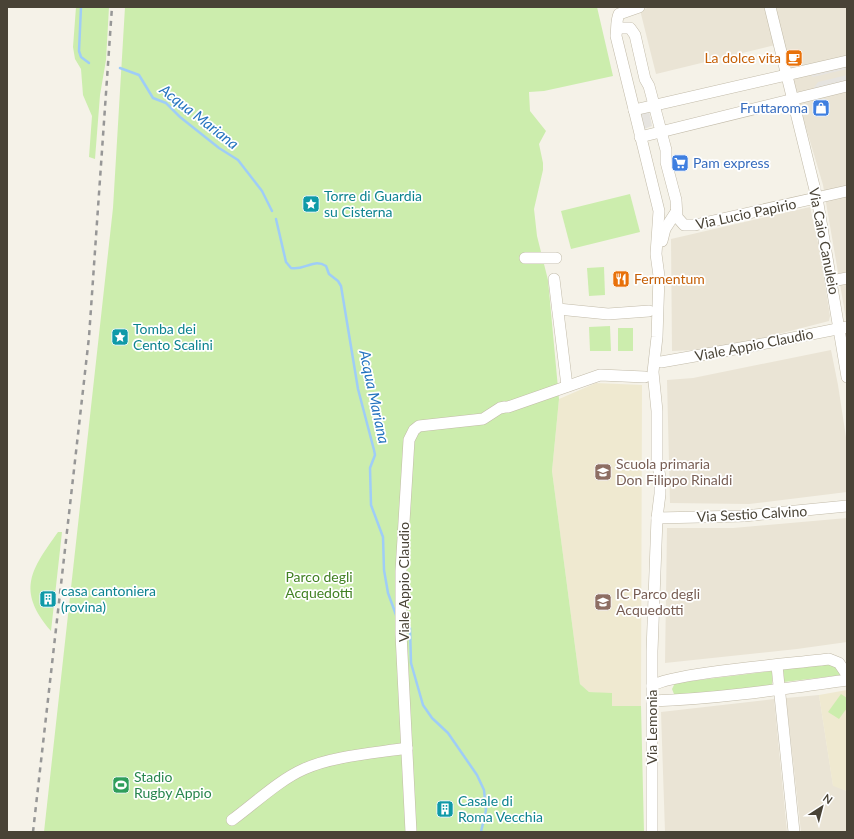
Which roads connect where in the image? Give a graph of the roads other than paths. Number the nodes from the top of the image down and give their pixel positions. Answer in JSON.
{"nodes":[{"id":1,"x":770,"y":7,"type":"edge"},
{"id":2,"x":632,"y":8,"type":"edge"},
{"id":3,"x":618,"y":28,"type":"junction"},
{"id":4,"x":847,"y":61,"type":"edge"},
{"id":5,"x":787,"y":75,"type":"junction"},
{"id":6,"x":847,"y":86,"type":"edge"},
{"id":7,"x":793,"y":99,"type":"junction"},
{"id":8,"x":655,"y":106,"type":"junction"},
{"id":9,"x":634,"y":110,"type":"junction"},
{"id":10,"x":661,"y":132,"type":"junction"},
{"id":11,"x":640,"y":137,"type":"junction"},
{"id":12,"x":847,"y":191,"type":"edge"},
{"id":13,"x":817,"y":198,"type":"junction"},
{"id":14,"x":659,"y":211,"type":"junction"},
{"id":15,"x":676,"y":212,"type":"junction"},
{"id":16,"x":525,"y":258,"type":"dead end"},
{"id":17,"x":556,"y":258,"type":"dead end"},
{"id":18,"x":659,"y":276,"type":"junction"},
{"id":19,"x":847,"y":278,"type":"edge"},
{"id":20,"x":554,"y":279,"type":"dead end"},
{"id":21,"x":832,"y":281,"type":"junction"},
{"id":22,"x":558,"y":309,"type":"junction"},
{"id":23,"x":649,"y":311,"type":"dead end"},
{"id":24,"x":843,"y":327,"type":"edge"},
{"id":25,"x":655,"y":371,"type":"junction"},
{"id":26,"x":847,"y":377,"type":"edge"},
{"id":27,"x":567,"y":386,"type":"junction"},
{"id":28,"x":847,"y":506,"type":"edge"},
{"id":29,"x":657,"y":518,"type":"junction"},
{"id":30,"x":777,"y":666,"type":"junction"},
{"id":31,"x":847,"y":675,"type":"edge"},
{"id":32,"x":672,"y":679,"type":"junction"},
{"id":33,"x":847,"y":680,"type":"edge"},
{"id":34,"x":656,"y":684,"type":"junction"},
{"id":35,"x":780,"y":689,"type":"junction"},
{"id":36,"x":675,"y":700,"type":"junction"},
{"id":37,"x":652,"y":701,"type":"junction"},
{"id":38,"x":407,"y":748,"type":"junction"},
{"id":39,"x":232,"y":820,"type":"dead end"},
{"id":40,"x":411,"y":832,"type":"edge"},
{"id":41,"x":652,"y":832,"type":"edge"},
{"id":42,"x":794,"y":832,"type":"edge"}],
"edges":[{"from":1,"to":5,"type":"street","name":"Via Caio Canuleio"},
{"from":2,"to":3,"type":"street"},
{"from":3,"to":8,"type":"street"},
{"from":3,"to":9,"type":"street","name":"Via Lemonia"},
{"from":4,"to":5,"type":"street"},
{"from":5,"to":7,"type":"street","name":"Via Caio Canuleio"},
{"from":5,"to":8,"type":"street"},
{"from":6,"to":7,"type":"street"},
{"from":7,"to":10,"type":"street"},
{"from":7,"to":13,"type":"street","name":"Via Caio Canuleio"},
{"from":8,"to":9,"type":"street"},
{"from":8,"to":10,"type":"street"},
{"from":9,"to":11,"type":"street","name":"Via Lemonia"},
{"from":10,"to":11,"type":"street"},
{"from":10,"to":15,"type":"street"},
{"from":11,"to":14,"type":"street","name":"Via Lemonia"},
{"from":12,"to":13,"type":"street","name":"Via Lucio Papirio"},
{"from":13,"to":15,"type":"street","name":"Via Lucio Papirio"},
{"from":13,"to":21,"type":"street","name":"Via Caio Canuleio"},
{"from":14,"to":15,"type":"street"},
{"from":14,"to":18,"type":"street","name":"Via Lemonia"},
{"from":15,"to":18,"type":"street","name":"Via Lemonia"},
{"from":16,"to":17,"type":"street"},
{"from":18,"to":25,"type":"street","name":"Via Lemonia"},
{"from":19,"to":21,"type":"street"},
{"from":20,"to":22,"type":"street"},
{"from":21,"to":24,"type":"street","name":"Via Caio Canuleio"},
{"from":22,"to":23,"type":"street"},
{"from":22,"to":27,"type":"street"},
{"from":24,"to":25,"type":"street","name":"Viale Appio Claudio"},
{"from":24,"to":26,"type":"street","name":"Via Caio Canuleio"},
{"from":25,"to":27,"type":"street","name":"Viale Appio Claudio"},
{"from":25,"to":29,"type":"street","name":"Via Lemonia"},
{"from":27,"to":38,"type":"street","name":"Viale Appio Claudio"},
{"from":28,"to":29,"type":"street","name":"Via Sestio Calvino"},
{"from":29,"to":34,"type":"street","name":"Via Lemonia"},
{"from":30,"to":31,"type":"street"},
{"from":30,"to":32,"type":"street"},
{"from":30,"to":35,"type":"street"},
{"from":32,"to":34,"type":"street"},
{"from":32,"to":36,"type":"street"},
{"from":33,"to":35,"type":"street"},
{"from":34,"to":37,"type":"street","name":"Via Lemonia"},
{"from":35,"to":36,"type":"street"},
{"from":35,"to":42,"type":"street"},
{"from":36,"to":37,"type":"street"},
{"from":37,"to":41,"type":"street","name":"Via Lemonia"},
{"from":38,"to":39,"type":"street"},
{"from":38,"to":40,"type":"street","name":"Viale Appio Claudio"}]}
